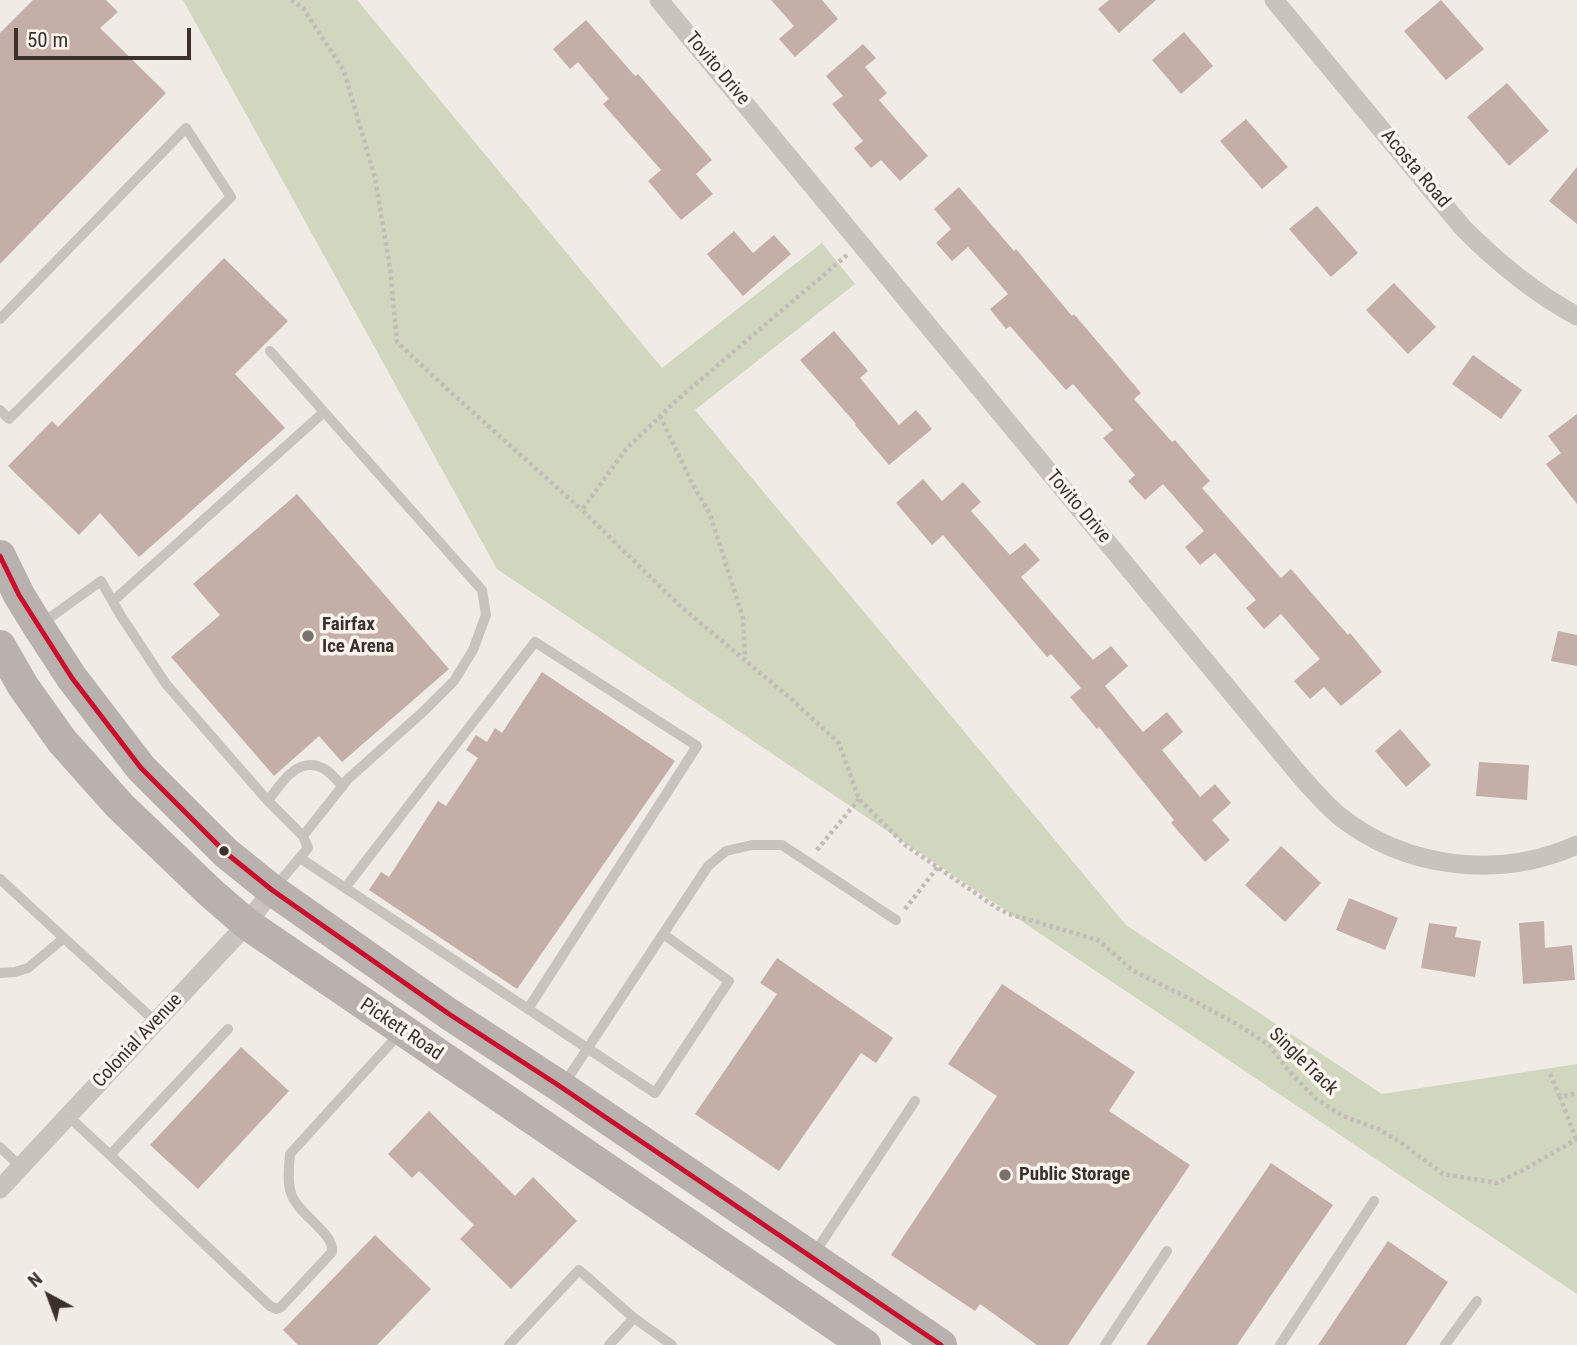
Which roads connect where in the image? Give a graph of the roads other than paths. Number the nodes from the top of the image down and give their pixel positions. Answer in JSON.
{"nodes":[{"id":1,"x":659,"y":0,"type":"edge"},
{"id":2,"x":1275,"y":0,"type":"edge"},
{"id":3,"x":1577,"y":316,"type":"edge"},
{"id":4,"x":0,"y":319,"type":"edge"},
{"id":5,"x":270,"y":351,"type":"dead end"},
{"id":6,"x":0,"y":410,"type":"edge"},
{"id":7,"x":324,"y":412,"type":"junction"},
{"id":8,"x":0,"y":556,"type":"edge"},
{"id":9,"x":113,"y":601,"type":"junction"},
{"id":10,"x":37,"y":626,"type":"junction"},
{"id":11,"x":0,"y":646,"type":"edge"},
{"id":12,"x":342,"y":786,"type":"junction"},
{"id":13,"x":268,"y":801,"type":"junction"},
{"id":14,"x":303,"y":836,"type":"junction"},
{"id":15,"x":1577,"y":845,"type":"edge"},
{"id":16,"x":300,"y":858,"type":"junction"},
{"id":17,"x":0,"y":880,"type":"edge"},
{"id":18,"x":345,"y":888,"type":"junction"},
{"id":19,"x":272,"y":890,"type":"junction"},
{"id":20,"x":896,"y":920,"type":"road end"},
{"id":21,"x":247,"y":925,"type":"junction"},
{"id":22,"x":663,"y":934,"type":"junction"},
{"id":23,"x":64,"y":938,"type":"junction"},
{"id":24,"x":0,"y":973,"type":"edge"},
{"id":25,"x":528,"y":1009,"type":"junction"},
{"id":26,"x":156,"y":1022,"type":"junction"},
{"id":27,"x":228,"y":1029,"type":"dead end"},
{"id":28,"x":402,"y":1031,"type":"junction"},
{"id":29,"x":587,"y":1048,"type":"junction"},
{"id":30,"x":561,"y":1087,"type":"junction"},
{"id":31,"x":915,"y":1101,"type":"dead end"},
{"id":32,"x":68,"y":1116,"type":"junction"},
{"id":33,"x":0,"y":1147,"type":"edge"},
{"id":34,"x":110,"y":1155,"type":"junction"},
{"id":35,"x":21,"y":1167,"type":"junction"},
{"id":36,"x":0,"y":1189,"type":"edge"},
{"id":37,"x":1374,"y":1202,"type":"dead end"},
{"id":38,"x":1167,"y":1251,"type":"dead end"},
{"id":39,"x":812,"y":1257,"type":"junction"},
{"id":40,"x":1477,"y":1301,"type":"dead end"},
{"id":41,"x":634,"y":1318,"type":"junction"},
{"id":42,"x":509,"y":1345,"type":"edge"},
{"id":43,"x":609,"y":1345,"type":"edge"},
{"id":44,"x":672,"y":1345,"type":"edge"},
{"id":45,"x":865,"y":1345,"type":"edge"},
{"id":46,"x":941,"y":1345,"type":"edge"},
{"id":47,"x":1105,"y":1345,"type":"edge"},
{"id":48,"x":1280,"y":1345,"type":"edge"},
{"id":49,"x":1445,"y":1345,"type":"edge"}],
"edges":[{"from":1,"to":15,"type":"street","name":"Tovito Drive"},
{"from":2,"to":3,"type":"street","name":"Acosta Road"},
{"from":4,"to":6,"type":"lane"},
{"from":5,"to":7,"type":"lane"},
{"from":7,"to":9,"type":"lane"},
{"from":7,"to":12,"type":"lane"},
{"from":8,"to":10,"type":"main road","name":"Pickett Road"},
{"from":9,"to":10,"type":"lane"},
{"from":9,"to":13,"type":"lane"},
{"from":10,"to":19,"type":"main road","name":"Pickett Road"},
{"from":11,"to":21,"type":"main road","name":"Pickett Road"},
{"from":12,"to":13,"type":"lane"},
{"from":12,"to":14,"type":"lane"},
{"from":13,"to":14,"type":"lane"},
{"from":14,"to":16,"type":"lane"},
{"from":16,"to":18,"type":"lane"},
{"from":16,"to":19,"type":"lane"},
{"from":17,"to":23,"type":"lane"},
{"from":18,"to":25,"type":"lane"},
{"from":18,"to":25,"type":"lane"},
{"from":19,"to":21,"type":"street","name":"Colonial Avenue"},
{"from":19,"to":30,"type":"main road","name":"Pickett Road"},
{"from":20,"to":22,"type":"lane"},
{"from":21,"to":26,"type":"street","name":"Colonial Avenue"},
{"from":21,"to":28,"type":"main road","name":"Pickett Road"},
{"from":22,"to":29,"type":"lane"},
{"from":22,"to":29,"type":"lane"},
{"from":23,"to":24,"type":"lane"},
{"from":23,"to":26,"type":"lane"},
{"from":25,"to":29,"type":"lane"},
{"from":26,"to":32,"type":"street","name":"Colonial Avenue"},
{"from":27,"to":34,"type":"lane"},
{"from":28,"to":34,"type":"lane"},
{"from":28,"to":45,"type":"main road","name":"Pickett Road"},
{"from":29,"to":30,"type":"lane"},
{"from":30,"to":39,"type":"main road","name":"Pickett Road"},
{"from":31,"to":39,"type":"lane"},
{"from":32,"to":34,"type":"lane"},
{"from":32,"to":35,"type":"street","name":"Colonial Avenue"},
{"from":33,"to":35,"type":"lane"},
{"from":35,"to":36,"type":"street","name":"Colonial Avenue"},
{"from":37,"to":48,"type":"lane"},
{"from":38,"to":47,"type":"lane"},
{"from":39,"to":46,"type":"main road","name":"Pickett Road"},
{"from":40,"to":49,"type":"lane"},
{"from":41,"to":42,"type":"lane"},
{"from":41,"to":43,"type":"lane"},
{"from":41,"to":44,"type":"lane"}]}
